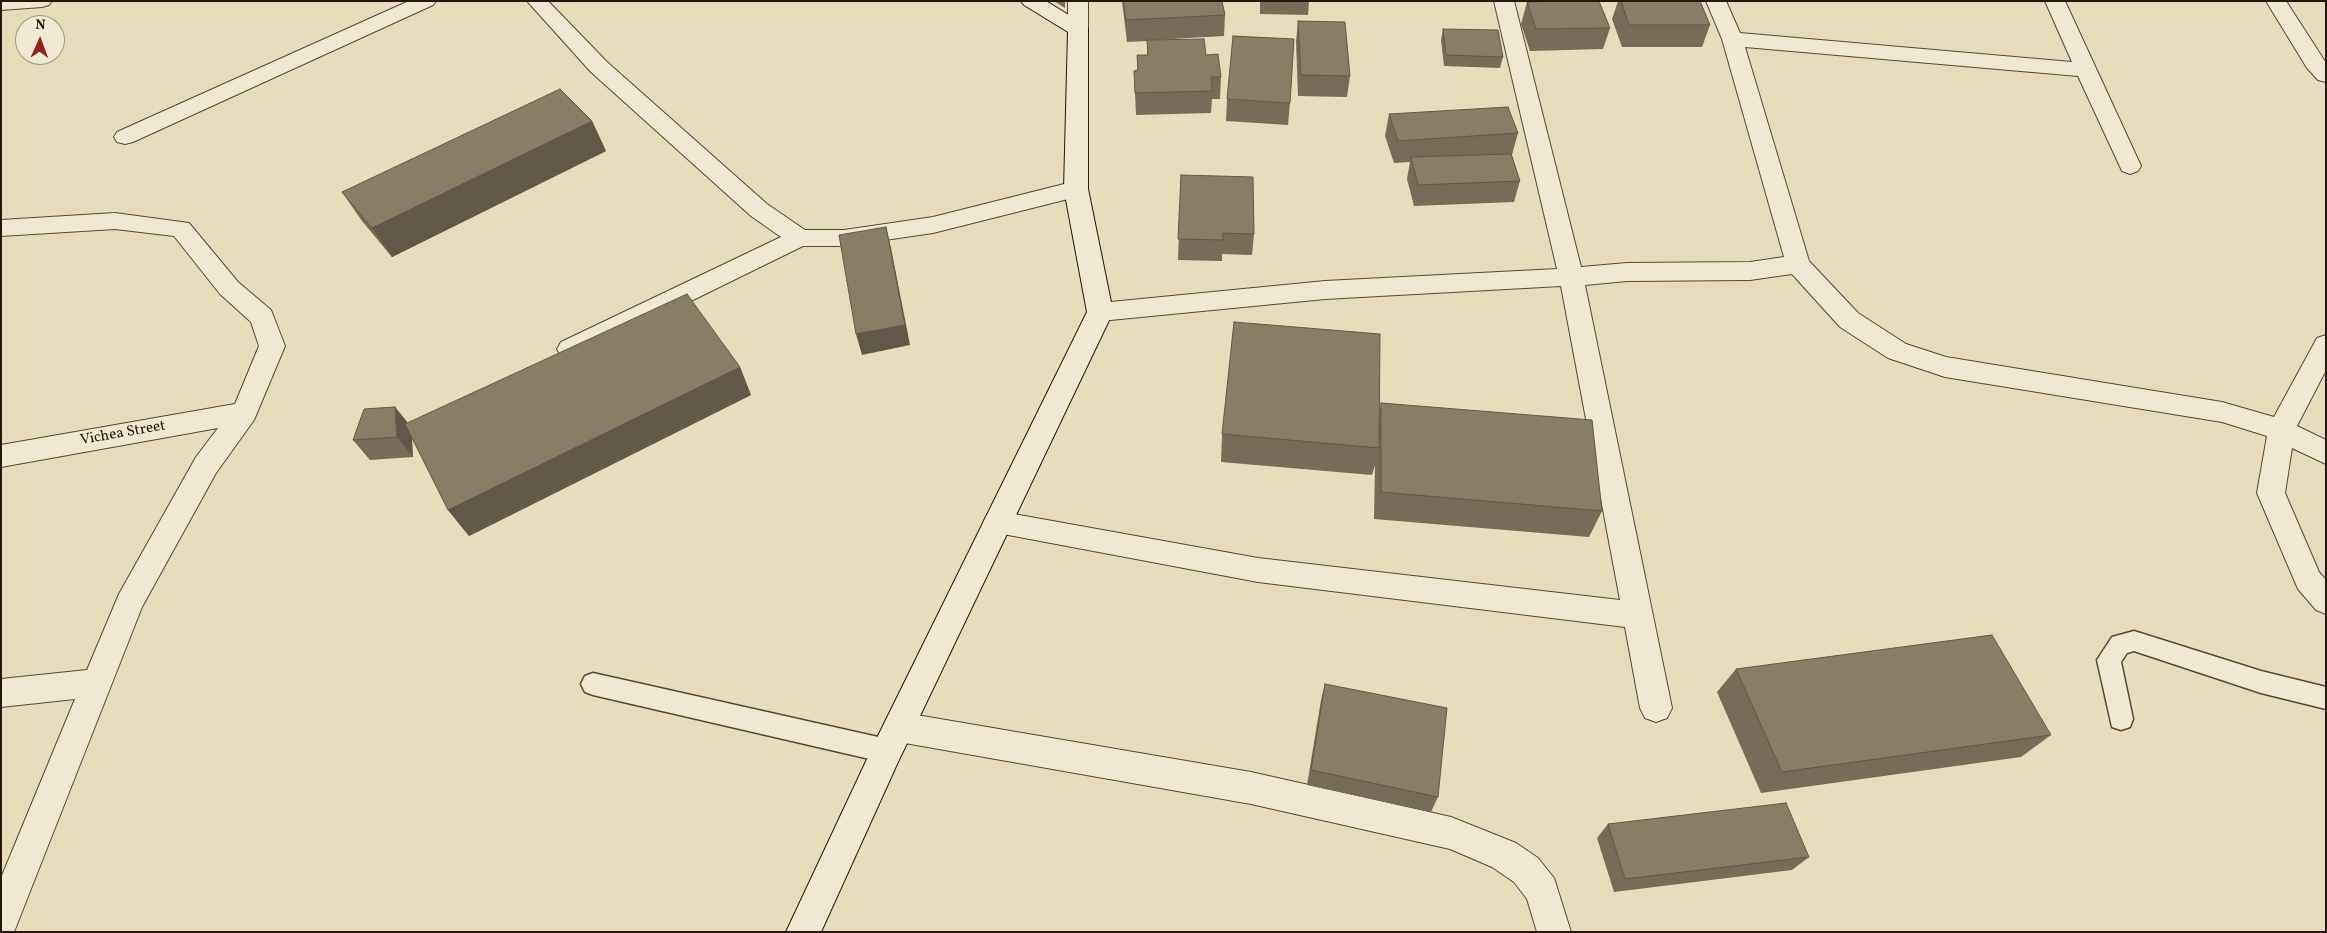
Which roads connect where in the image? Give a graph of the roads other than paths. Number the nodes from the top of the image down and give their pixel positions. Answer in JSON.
{"nodes":[{"id":1,"x":42,"y":1,"type":"edge"},
{"id":2,"x":426,"y":1,"type":"edge"},
{"id":3,"x":537,"y":1,"type":"edge"},
{"id":4,"x":1031,"y":1,"type":"edge"},
{"id":5,"x":1078,"y":1,"type":"edge"},
{"id":6,"x":1504,"y":1,"type":"edge"},
{"id":7,"x":1716,"y":1,"type":"edge"},
{"id":8,"x":2055,"y":1,"type":"edge"},
{"id":9,"x":2276,"y":1,"type":"edge"},
{"id":10,"x":1,"y":4,"type":"edge"},
{"id":11,"x":1078,"y":29,"type":"junction"},
{"id":12,"x":1732,"y":39,"type":"junction"},
{"id":13,"x":2086,"y":70,"type":"junction"},
{"id":14,"x":2326,"y":75,"type":"edge"},
{"id":15,"x":125,"y":137,"type":"dead end"},
{"id":16,"x":2130,"y":166,"type":"dead end"},
{"id":17,"x":1076,"y":189,"type":"junction"},
{"id":18,"x":1,"y":228,"type":"edge"},
{"id":19,"x":800,"y":238,"type":"junction"},
{"id":20,"x":1798,"y":264,"type":"junction"},
{"id":21,"x":1571,"y":277,"type":"junction"},
{"id":22,"x":1100,"y":312,"type":"junction"},
{"id":23,"x":2326,"y":345,"type":"edge"},
{"id":24,"x":551,"y":358,"type":"edge"},
{"id":25,"x":246,"y":413,"type":"junction"},
{"id":26,"x":2281,"y":430,"type":"junction"},
{"id":27,"x":2326,"y":453,"type":"edge"},
{"id":28,"x":1,"y":456,"type":"edge"},
{"id":29,"x":998,"y":523,"type":"junction"},
{"id":30,"x":2326,"y":601,"type":"edge"},
{"id":31,"x":1638,"y":615,"type":"junction"},
{"id":32,"x":95,"y":683,"type":"junction"},
{"id":33,"x":592,"y":684,"type":"dead end"},
{"id":34,"x":1,"y":693,"type":"edge"},
{"id":35,"x":2326,"y":698,"type":"edge"},
{"id":36,"x":1656,"y":708,"type":"dead end"},
{"id":37,"x":2122,"y":719,"type":"dead end"},
{"id":38,"x":892,"y":739,"type":"junction"},
{"id":39,"x":1,"y":921,"type":"edge"},
{"id":40,"x":804,"y":932,"type":"edge"},
{"id":41,"x":1554,"y":932,"type":"edge"}],
"edges":[{"from":1,"to":10,"type":"street"},
{"from":2,"to":15,"type":"street"},
{"from":3,"to":19,"type":"street"},
{"from":4,"to":11,"type":"street"},
{"from":5,"to":11,"type":"street"},
{"from":6,"to":21,"type":"street"},
{"from":7,"to":12,"type":"street"},
{"from":8,"to":13,"type":"street"},
{"from":9,"to":14,"type":"street"},
{"from":11,"to":17,"type":"street"},
{"from":12,"to":13,"type":"street"},
{"from":12,"to":20,"type":"street"},
{"from":13,"to":16,"type":"street"},
{"from":17,"to":19,"type":"street"},
{"from":17,"to":22,"type":"street"},
{"from":18,"to":25,"type":"street"},
{"from":19,"to":24,"type":"street"},
{"from":20,"to":21,"type":"street"},
{"from":20,"to":26,"type":"street"},
{"from":21,"to":22,"type":"street"},
{"from":21,"to":31,"type":"street"},
{"from":22,"to":29,"type":"street"},
{"from":23,"to":26,"type":"street"},
{"from":25,"to":28,"type":"street","name":"Vichea Street"},
{"from":25,"to":32,"type":"street"},
{"from":26,"to":27,"type":"street"},
{"from":26,"to":30,"type":"street"},
{"from":29,"to":31,"type":"street"},
{"from":29,"to":38,"type":"street"},
{"from":31,"to":36,"type":"street"},
{"from":32,"to":34,"type":"street"},
{"from":32,"to":39,"type":"street"},
{"from":33,"to":38,"type":"lane"},
{"from":35,"to":37,"type":"lane"},
{"from":38,"to":40,"type":"street"},
{"from":38,"to":41,"type":"street"}]}
